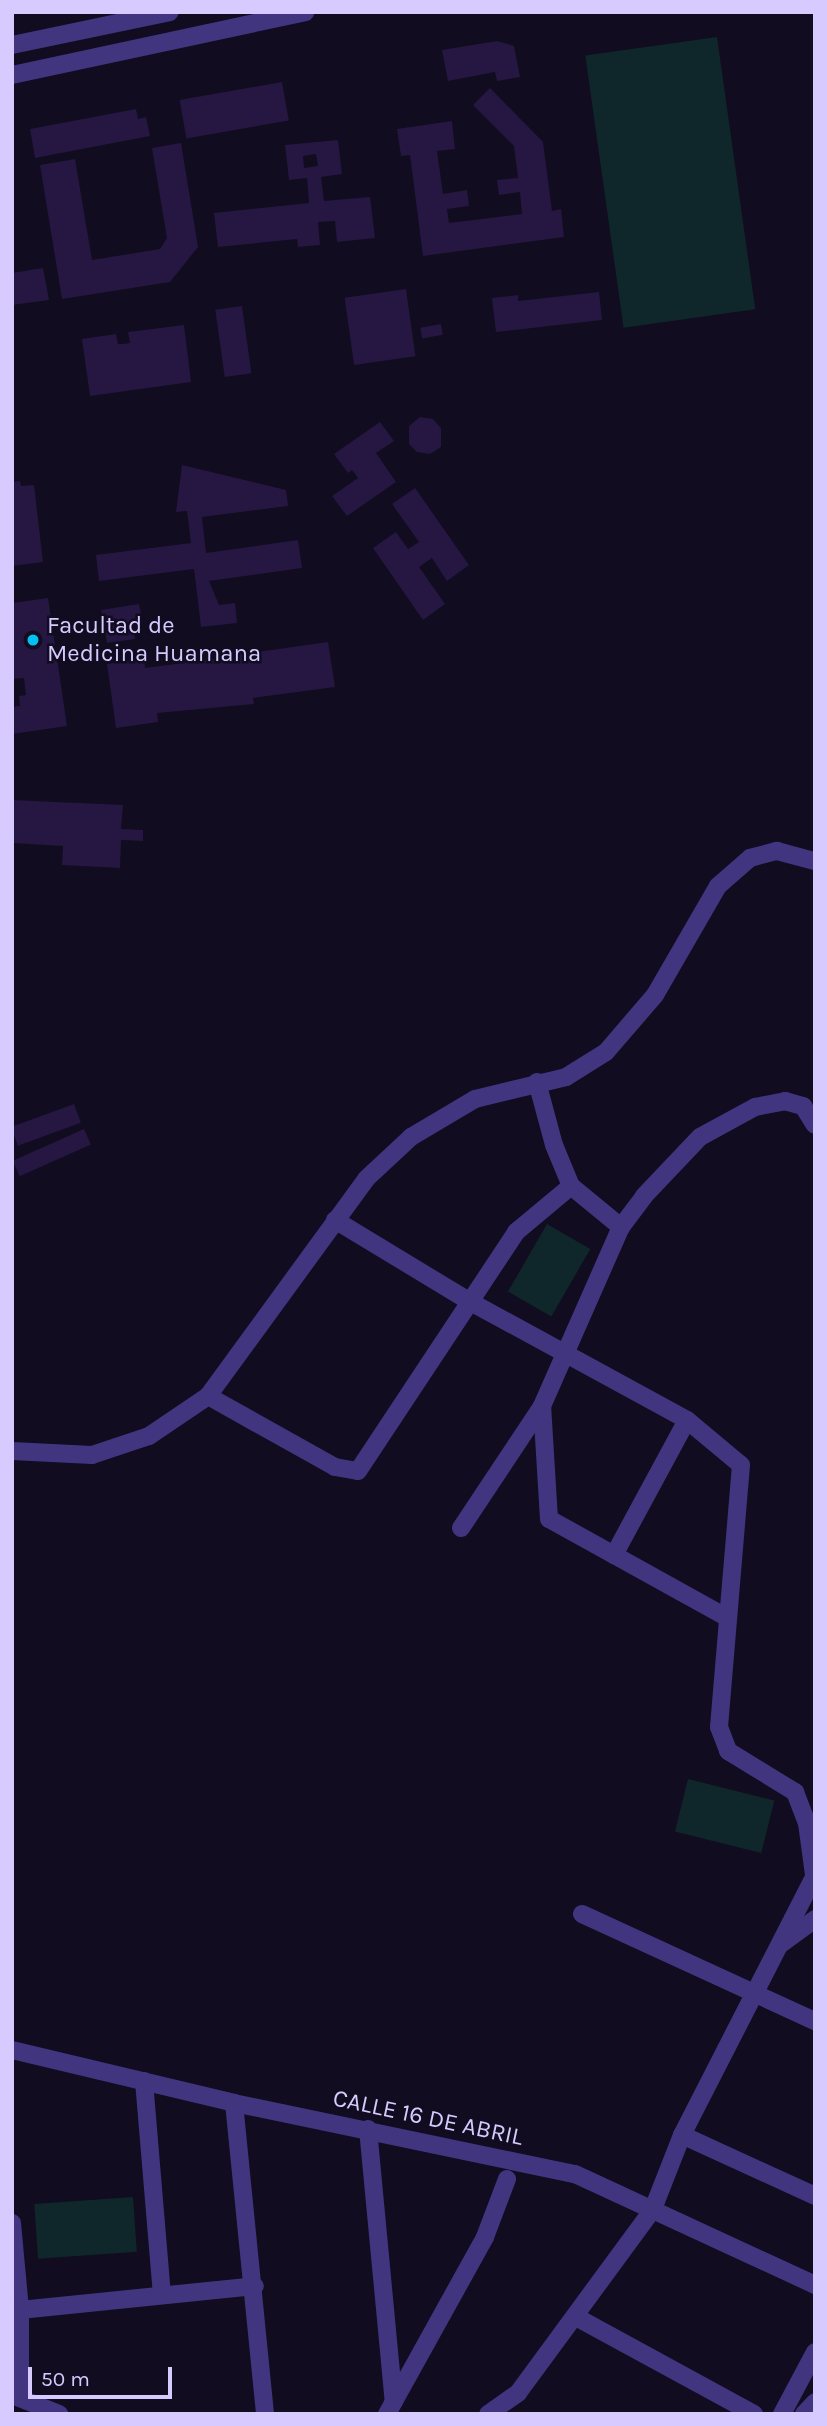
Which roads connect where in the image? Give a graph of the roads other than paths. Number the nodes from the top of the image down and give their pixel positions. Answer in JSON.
{"nodes":[{"id":1,"x":170,"y":12,"type":"edge"},
{"id":2,"x":305,"y":12,"type":"edge"},
{"id":3,"x":12,"y":45,"type":"edge"},
{"id":4,"x":12,"y":75,"type":"edge"},
{"id":5,"x":815,"y":860,"type":"edge"},
{"id":6,"x":537,"y":1082,"type":"junction"},
{"id":7,"x":815,"y":1125,"type":"edge"},
{"id":8,"x":571,"y":1186,"type":"junction"},
{"id":9,"x":334,"y":1220,"type":"junction"},
{"id":10,"x":621,"y":1227,"type":"junction"},
{"id":11,"x":467,"y":1300,"type":"junction"},
{"id":12,"x":564,"y":1353,"type":"junction"},
{"id":13,"x":208,"y":1396,"type":"junction"},
{"id":14,"x":542,"y":1406,"type":"junction"},
{"id":15,"x":687,"y":1420,"type":"junction"},
{"id":16,"x":12,"y":1451,"type":"edge"},
{"id":17,"x":461,"y":1528,"type":"dead end"},
{"id":18,"x":614,"y":1555,"type":"junction"},
{"id":19,"x":726,"y":1617,"type":"junction"},
{"id":20,"x":815,"y":1875,"type":"edge"},
{"id":21,"x":582,"y":1914,"type":"dead end"},
{"id":22,"x":815,"y":1919,"type":"edge"},
{"id":23,"x":775,"y":1948,"type":"junction"},
{"id":24,"x":753,"y":1989,"type":"junction"},
{"id":25,"x":815,"y":2021,"type":"edge"},
{"id":26,"x":12,"y":2050,"type":"edge"},
{"id":27,"x":144,"y":2081,"type":"junction"},
{"id":28,"x":234,"y":2103,"type":"junction"},
{"id":29,"x":368,"y":2129,"type":"junction"},
{"id":30,"x":681,"y":2135,"type":"junction"},
{"id":31,"x":507,"y":2179,"type":"dead end"},
{"id":32,"x":815,"y":2196,"type":"edge"},
{"id":33,"x":653,"y":2209,"type":"junction"},
{"id":34,"x":12,"y":2223,"type":"edge"},
{"id":35,"x":255,"y":2286,"type":"junction"},
{"id":36,"x":815,"y":2286,"type":"edge"},
{"id":37,"x":162,"y":2294,"type":"junction"},
{"id":38,"x":20,"y":2310,"type":"junction"},
{"id":39,"x":576,"y":2317,"type":"junction"},
{"id":40,"x":815,"y":2352,"type":"edge"},
{"id":41,"x":16,"y":2396,"type":"edge"},
{"id":42,"x":815,"y":2402,"type":"edge"},
{"id":43,"x":390,"y":2408,"type":"edge"},
{"id":44,"x":59,"y":2414,"type":"edge"},
{"id":45,"x":265,"y":2414,"type":"edge"},
{"id":46,"x":488,"y":2414,"type":"edge"},
{"id":47,"x":754,"y":2414,"type":"edge"},
{"id":48,"x":782,"y":2414,"type":"edge"},
{"id":49,"x":804,"y":2414,"type":"edge"}],
"edges":[{"from":1,"to":3,"type":"street"},
{"from":2,"to":4,"type":"street"},
{"from":5,"to":6,"type":"street"},
{"from":6,"to":8,"type":"street"},
{"from":6,"to":9,"type":"street"},
{"from":7,"to":10,"type":"street"},
{"from":8,"to":10,"type":"street"},
{"from":8,"to":11,"type":"street"},
{"from":9,"to":11,"type":"street"},
{"from":9,"to":13,"type":"street"},
{"from":10,"to":12,"type":"street"},
{"from":11,"to":12,"type":"street"},
{"from":11,"to":13,"type":"street"},
{"from":12,"to":14,"type":"street"},
{"from":12,"to":15,"type":"street"},
{"from":13,"to":16,"type":"street"},
{"from":14,"to":17,"type":"street"},
{"from":14,"to":18,"type":"street"},
{"from":15,"to":18,"type":"street"},
{"from":15,"to":19,"type":"street"},
{"from":18,"to":19,"type":"street"},
{"from":19,"to":20,"type":"street"},
{"from":20,"to":23,"type":"street"},
{"from":21,"to":24,"type":"street"},
{"from":22,"to":23,"type":"street"},
{"from":23,"to":24,"type":"street"},
{"from":24,"to":25,"type":"street"},
{"from":24,"to":30,"type":"street"},
{"from":26,"to":27,"type":"street","name":"CALLE 16 DE ABRIL"},
{"from":27,"to":28,"type":"street","name":"CALLE 16 DE ABRIL"},
{"from":27,"to":37,"type":"street"},
{"from":28,"to":29,"type":"street","name":"CALLE 16 DE ABRIL"},
{"from":28,"to":35,"type":"street"},
{"from":29,"to":33,"type":"street","name":"CALLE 16 DE ABRIL"},
{"from":29,"to":43,"type":"street"},
{"from":30,"to":32,"type":"street"},
{"from":30,"to":33,"type":"street"},
{"from":31,"to":43,"type":"street"},
{"from":33,"to":36,"type":"street","name":"CALLE 16 DE ABRIL"},
{"from":33,"to":39,"type":"street"},
{"from":34,"to":38,"type":"street"},
{"from":35,"to":37,"type":"street"},
{"from":35,"to":45,"type":"street"},
{"from":37,"to":38,"type":"street"},
{"from":38,"to":41,"type":"street"},
{"from":39,"to":46,"type":"street"},
{"from":39,"to":47,"type":"street"},
{"from":40,"to":48,"type":"street"},
{"from":41,"to":44,"type":"street"},
{"from":42,"to":49,"type":"street"}]}
